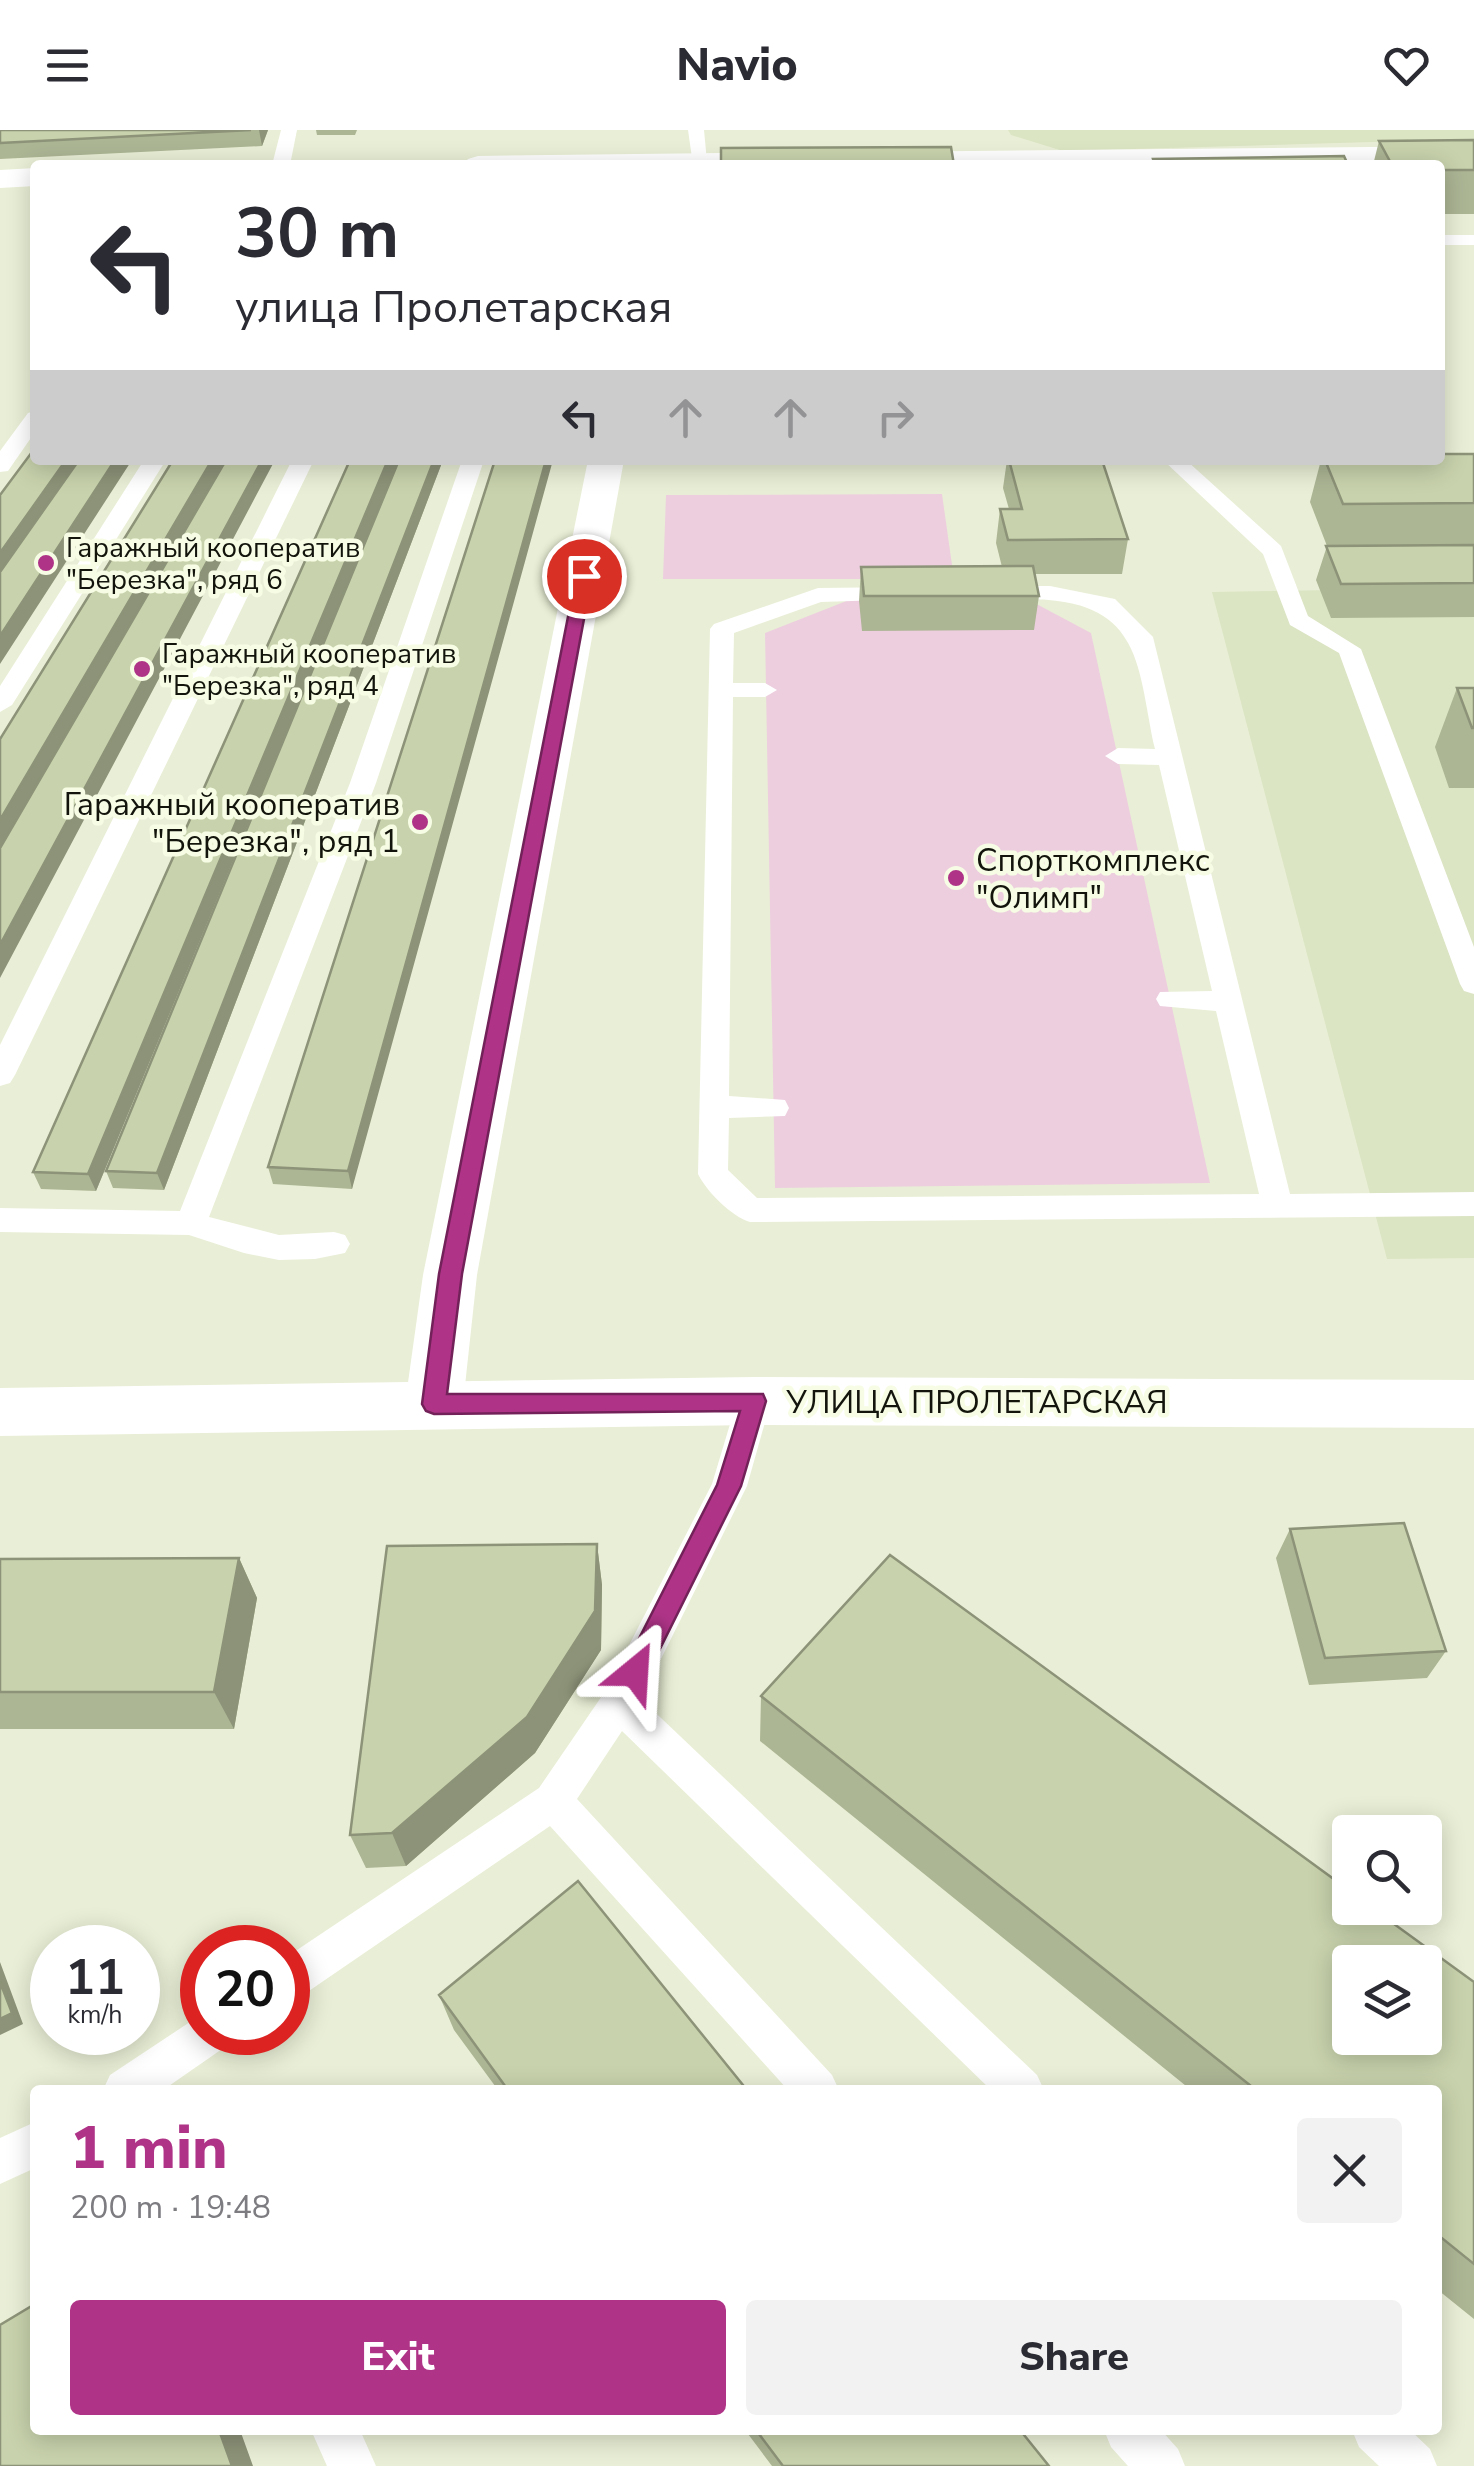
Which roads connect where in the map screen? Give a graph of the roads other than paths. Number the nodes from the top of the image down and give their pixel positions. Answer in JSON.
{"nodes":[{"id":1,"x":290,"y":130,"type":"edge"},
{"id":2,"x":696,"y":130,"type":"edge"},
{"id":3,"x":1474,"y":155,"type":"edge"},
{"id":4,"x":701,"y":158,"type":"dead end"},
{"id":5,"x":283,"y":160,"type":"edge"},
{"id":6,"x":1193,"y":160,"type":"edge"},
{"id":7,"x":30,"y":177,"type":"edge"},
{"id":8,"x":0,"y":179,"type":"edge"},
{"id":9,"x":1445,"y":240,"type":"edge"},
{"id":10,"x":1474,"y":240,"type":"edge"},
{"id":11,"x":30,"y":425,"type":"edge"},
{"id":12,"x":152,"y":465,"type":"edge"},
{"id":13,"x":301,"y":465,"type":"edge"},
{"id":14,"x":472,"y":465,"type":"edge"},
{"id":15,"x":605,"y":465,"type":"edge"},
{"id":16,"x":1179,"y":465,"type":"edge"},
{"id":17,"x":0,"y":466,"type":"edge"},
{"id":18,"x":972,"y":593,"type":"edge"},
{"id":19,"x":934,"y":594,"type":"edge"},
{"id":20,"x":720,"y":690,"type":"junction"},
{"id":21,"x":765,"y":690,"type":"dead end"},
{"id":22,"x":0,"y":705,"type":"edge"},
{"id":23,"x":1118,"y":756,"type":"dead end"},
{"id":24,"x":1170,"y":757,"type":"junction"},
{"id":25,"x":1474,"y":984,"type":"edge"},
{"id":26,"x":1170,"y":1000,"type":"dead end"},
{"id":27,"x":1228,"y":1002,"type":"junction"},
{"id":28,"x":0,"y":1075,"type":"edge"},
{"id":29,"x":714,"y":1107,"type":"junction"},
{"id":30,"x":774,"y":1108,"type":"dead end"},
{"id":31,"x":1474,"y":1204,"type":"edge"},
{"id":32,"x":1277,"y":1205,"type":"junction"},
{"id":33,"x":0,"y":1220,"type":"edge"},
{"id":34,"x":192,"y":1224,"type":"junction"},
{"id":35,"x":334,"y":1244,"type":"dead end"},
{"id":36,"x":754,"y":1401,"type":"junction"},
{"id":37,"x":434,"y":1404,"type":"junction"},
{"id":38,"x":1474,"y":1404,"type":"edge"},
{"id":39,"x":0,"y":1412,"type":"edge"},
{"id":40,"x":619,"y":1703,"type":"junction"},
{"id":41,"x":553,"y":1802,"type":"junction"},
{"id":42,"x":310,"y":1965,"type":"edge"},
{"id":43,"x":180,"y":2052,"type":"edge"},
{"id":44,"x":132,"y":2085,"type":"edge"},
{"id":45,"x":812,"y":2085,"type":"edge"},
{"id":46,"x":1017,"y":2085,"type":"edge"},
{"id":47,"x":30,"y":2147,"type":"edge"},
{"id":48,"x":0,"y":2162,"type":"edge"},
{"id":49,"x":337,"y":2435,"type":"edge"},
{"id":50,"x":1133,"y":2435,"type":"edge"},
{"id":51,"x":1381,"y":2435,"type":"edge"},
{"id":52,"x":352,"y":2466,"type":"edge"},
{"id":53,"x":1161,"y":2466,"type":"edge"},
{"id":54,"x":1413,"y":2466,"type":"edge"}],
"edges":[{"from":1,"to":5,"type":"lane"},
{"from":2,"to":4,"type":"lane"},
{"from":3,"to":6,"type":"street"},
{"from":7,"to":8,"type":"street"},
{"from":9,"to":10,"type":"lane"},
{"from":11,"to":17,"type":"lane"},
{"from":12,"to":22,"type":"lane"},
{"from":13,"to":28,"type":"lane"},
{"from":14,"to":34,"type":"lane"},
{"from":15,"to":37,"type":"street"},
{"from":16,"to":25,"type":"lane"},
{"from":18,"to":24,"type":"lane"},
{"from":19,"to":20,"type":"lane"},
{"from":20,"to":21,"type":"lane"},
{"from":20,"to":29,"type":"lane"},
{"from":23,"to":24,"type":"lane"},
{"from":24,"to":27,"type":"lane"},
{"from":26,"to":27,"type":"lane"},
{"from":27,"to":32,"type":"lane"},
{"from":29,"to":30,"type":"lane"},
{"from":29,"to":32,"type":"lane"},
{"from":31,"to":32,"type":"lane"},
{"from":33,"to":34,"type":"lane"},
{"from":34,"to":35,"type":"lane"},
{"from":36,"to":37,"type":"street","name":"УЛИЦА ПРОЛЕТАРСКАЯ"},
{"from":36,"to":38,"type":"street","name":"УЛИЦА ПРОЛЕТАРСКАЯ"},
{"from":36,"to":40,"type":"lane"},
{"from":37,"to":39,"type":"street","name":"УЛИЦА ПРОЛЕТАРСКАЯ"},
{"from":40,"to":41,"type":"lane"},
{"from":40,"to":46,"type":"lane"},
{"from":41,"to":42,"type":"lane"},
{"from":41,"to":45,"type":"lane"},
{"from":43,"to":44,"type":"lane"},
{"from":47,"to":48,"type":"lane"},
{"from":49,"to":52,"type":"lane"},
{"from":50,"to":53,"type":"lane"},
{"from":51,"to":54,"type":"lane"}]}
